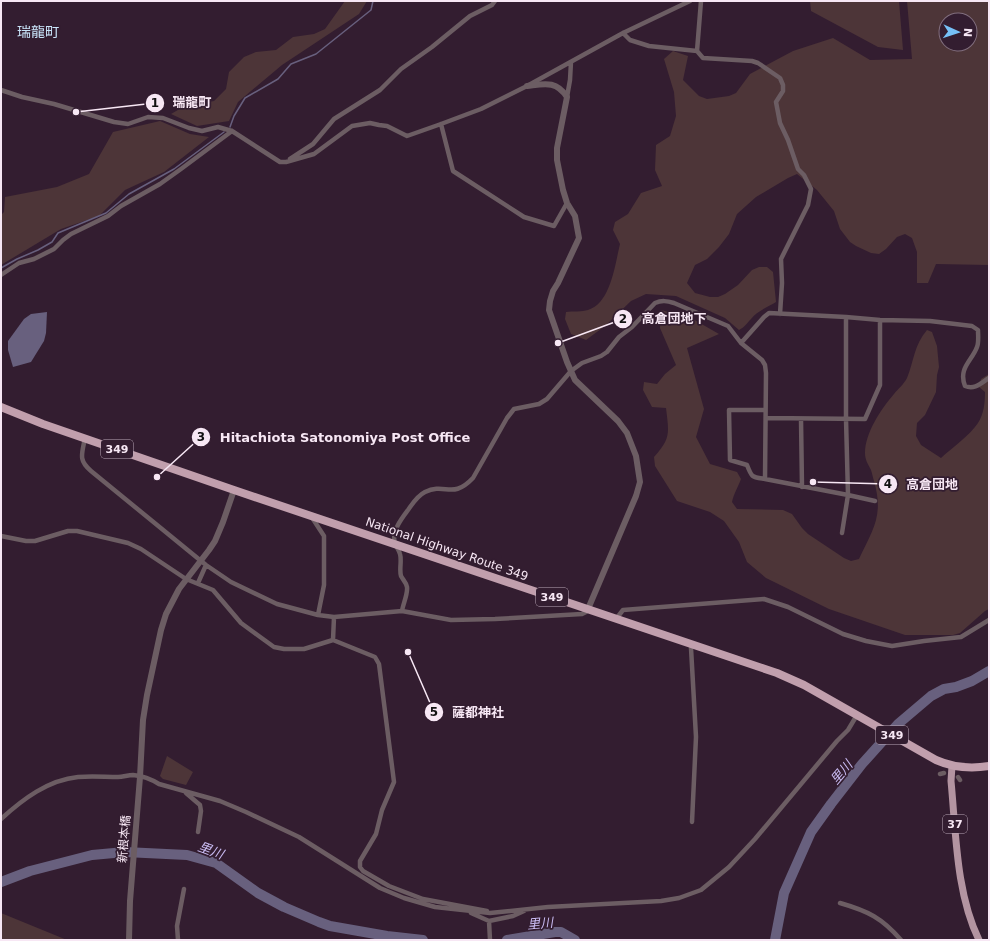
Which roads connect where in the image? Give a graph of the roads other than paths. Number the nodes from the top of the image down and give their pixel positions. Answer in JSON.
{"nodes":[{"id":1,"x":495,"y":1,"type":"edge"},
{"id":2,"x":690,"y":1,"type":"edge"},
{"id":3,"x":701,"y":1,"type":"edge"},
{"id":4,"x":624,"y":33,"type":"junction"},
{"id":5,"x":697,"y":51,"type":"junction"},
{"id":6,"x":571,"y":62,"type":"junction"},
{"id":7,"x":527,"y":86,"type":"junction"},
{"id":8,"x":1,"y":90,"type":"edge"},
{"id":9,"x":567,"y":97,"type":"junction"},
{"id":10,"x":441,"y":124,"type":"junction"},
{"id":11,"x":232,"y":131,"type":"junction"},
{"id":12,"x":286,"y":162,"type":"junction"},
{"id":13,"x":567,"y":203,"type":"junction"},
{"id":14,"x":1,"y":275,"type":"edge"},
{"id":15,"x":780,"y":314,"type":"junction"},
{"id":16,"x":846,"y":318,"type":"junction"},
{"id":17,"x":880,"y":320,"type":"junction"},
{"id":18,"x":741,"y":343,"type":"junction"},
{"id":19,"x":571,"y":371,"type":"junction"},
{"id":20,"x":989,"y":378,"type":"edge"},
{"id":21,"x":1,"y":408,"type":"edge"},
{"id":22,"x":765,"y":410,"type":"junction"},
{"id":23,"x":766,"y":418,"type":"junction"},
{"id":24,"x":801,"y":419,"type":"junction"},
{"id":25,"x":846,"y":419,"type":"junction"},
{"id":26,"x":85,"y":438,"type":"junction"},
{"id":27,"x":765,"y":480,"type":"junction"},
{"id":28,"x":802,"y":487,"type":"junction"},
{"id":29,"x":234,"y":490,"type":"junction"},
{"id":30,"x":848,"y":495,"type":"junction"},
{"id":31,"x":875,"y":501,"type":"dead end"},
{"id":32,"x":310,"y":515,"type":"junction"},
{"id":33,"x":842,"y":533,"type":"dead end"},
{"id":34,"x":1,"y":536,"type":"edge"},
{"id":35,"x":395,"y":544,"type":"junction"},
{"id":36,"x":201,"y":560,"type":"junction"},
{"id":37,"x":206,"y":566,"type":"junction"},
{"id":38,"x":186,"y":579,"type":"junction"},
{"id":39,"x":198,"y":583,"type":"junction"},
{"id":40,"x":588,"y":609,"type":"junction"},
{"id":41,"x":402,"y":611,"type":"junction"},
{"id":42,"x":318,"y":615,"type":"junction"},
{"id":43,"x":334,"y":617,"type":"junction"},
{"id":44,"x":616,"y":618,"type":"junction"},
{"id":45,"x":989,"y":620,"type":"edge"},
{"id":46,"x":333,"y":640,"type":"junction"},
{"id":47,"x":693,"y":644,"type":"junction"},
{"id":48,"x":860,"y":717,"type":"junction"},
{"id":49,"x":952,"y":766,"type":"junction"},
{"id":50,"x":989,"y":766,"type":"edge"},
{"id":51,"x":140,"y":778,"type":"junction"},
{"id":52,"x":184,"y":791,"type":"junction"},
{"id":53,"x":1,"y":818,"type":"edge"},
{"id":54,"x":692,"y":822,"type":"dead end"},
{"id":55,"x":198,"y":832,"type":"dead end"},
{"id":56,"x":363,"y":871,"type":"junction"},
{"id":57,"x":377,"y":887,"type":"junction"},
{"id":58,"x":184,"y":889,"type":"dead end"},
{"id":59,"x":840,"y":903,"type":"dead end"},
{"id":60,"x":528,"y":910,"type":"junction"},
{"id":61,"x":468,"y":912,"type":"junction"},
{"id":62,"x":493,"y":913,"type":"junction"},
{"id":63,"x":489,"y":924,"type":"junction"},
{"id":64,"x":129,"y":940,"type":"edge"},
{"id":65,"x":178,"y":940,"type":"edge"},
{"id":66,"x":490,"y":940,"type":"edge"},
{"id":67,"x":901,"y":940,"type":"edge"},
{"id":68,"x":979,"y":940,"type":"edge"}],
"edges":[{"from":1,"to":12,"type":"street"},
{"from":2,"to":4,"type":"street"},
{"from":3,"to":5,"type":"street"},
{"from":4,"to":5,"type":"street"},
{"from":4,"to":6,"type":"street"},
{"from":5,"to":15,"type":"street"},
{"from":6,"to":7,"type":"street"},
{"from":6,"to":9,"type":"street"},
{"from":7,"to":9,"type":"street"},
{"from":7,"to":10,"type":"street"},
{"from":8,"to":11,"type":"street"},
{"from":9,"to":13,"type":"street"},
{"from":10,"to":12,"type":"street"},
{"from":10,"to":13,"type":"street"},
{"from":11,"to":12,"type":"street"},
{"from":11,"to":14,"type":"street"},
{"from":13,"to":19,"type":"street"},
{"from":15,"to":16,"type":"street"},
{"from":15,"to":18,"type":"street"},
{"from":16,"to":17,"type":"street"},
{"from":16,"to":25,"type":"street"},
{"from":17,"to":20,"type":"street"},
{"from":17,"to":25,"type":"street"},
{"from":18,"to":19,"type":"street"},
{"from":18,"to":22,"type":"street"},
{"from":19,"to":35,"type":"street"},
{"from":19,"to":40,"type":"street"},
{"from":21,"to":26,"type":"highway","name":"National Highway Route 349","number":"349"},
{"from":22,"to":23,"type":"street"},
{"from":22,"to":27,"type":"street"},
{"from":23,"to":24,"type":"street"},
{"from":23,"to":27,"type":"street"},
{"from":24,"to":25,"type":"street"},
{"from":24,"to":28,"type":"street"},
{"from":25,"to":30,"type":"street"},
{"from":26,"to":29,"type":"highway","name":"National Highway Route 349","number":"349"},
{"from":26,"to":36,"type":"street"},
{"from":27,"to":28,"type":"street"},
{"from":28,"to":30,"type":"street"},
{"from":29,"to":32,"type":"highway","name":"National Highway Route 349","number":"349"},
{"from":29,"to":36,"type":"street","name":"新根本橋"},
{"from":30,"to":31,"type":"street"},
{"from":30,"to":33,"type":"street"},
{"from":32,"to":35,"type":"highway","name":"National Highway Route 349","number":"349"},
{"from":32,"to":42,"type":"street"},
{"from":34,"to":38,"type":"street"},
{"from":35,"to":40,"type":"highway","name":"National Highway Route 349","number":"349"},
{"from":35,"to":41,"type":"street"},
{"from":36,"to":37,"type":"street"},
{"from":36,"to":38,"type":"street","name":"新根本橋"},
{"from":37,"to":39,"type":"street"},
{"from":37,"to":42,"type":"street"},
{"from":38,"to":39,"type":"street"},
{"from":38,"to":51,"type":"street","name":"新根本橋"},
{"from":39,"to":46,"type":"street"},
{"from":40,"to":41,"type":"street"},
{"from":40,"to":44,"type":"highway","name":"National Highway Route 349","number":"349"},
{"from":41,"to":43,"type":"street"},
{"from":42,"to":43,"type":"street"},
{"from":43,"to":46,"type":"street"},
{"from":44,"to":45,"type":"street"},
{"from":44,"to":47,"type":"highway","name":"National Highway Route 349","number":"349"},
{"from":46,"to":56,"type":"street"},
{"from":47,"to":48,"type":"highway","name":"National Highway Route 349","number":"349"},
{"from":47,"to":54,"type":"street"},
{"from":48,"to":49,"type":"highway","name":"National Highway Route 349","number":"349"},
{"from":48,"to":60,"type":"street"},
{"from":49,"to":50,"type":"highway","name":"National Highway Route 349","number":"349"},
{"from":49,"to":68,"type":"main road","number":"37"},
{"from":51,"to":52,"type":"street"},
{"from":51,"to":53,"type":"street"},
{"from":51,"to":64,"type":"street","name":"新根本橋"},
{"from":52,"to":55,"type":"street"},
{"from":52,"to":57,"type":"street"},
{"from":56,"to":57,"type":"street"},
{"from":56,"to":62,"type":"street"},
{"from":57,"to":61,"type":"street"},
{"from":58,"to":65,"type":"street"},
{"from":59,"to":67,"type":"street"},
{"from":60,"to":62,"type":"street"},
{"from":60,"to":63,"type":"street"},
{"from":61,"to":62,"type":"street"},
{"from":61,"to":63,"type":"street"},
{"from":63,"to":66,"type":"street"}]}
